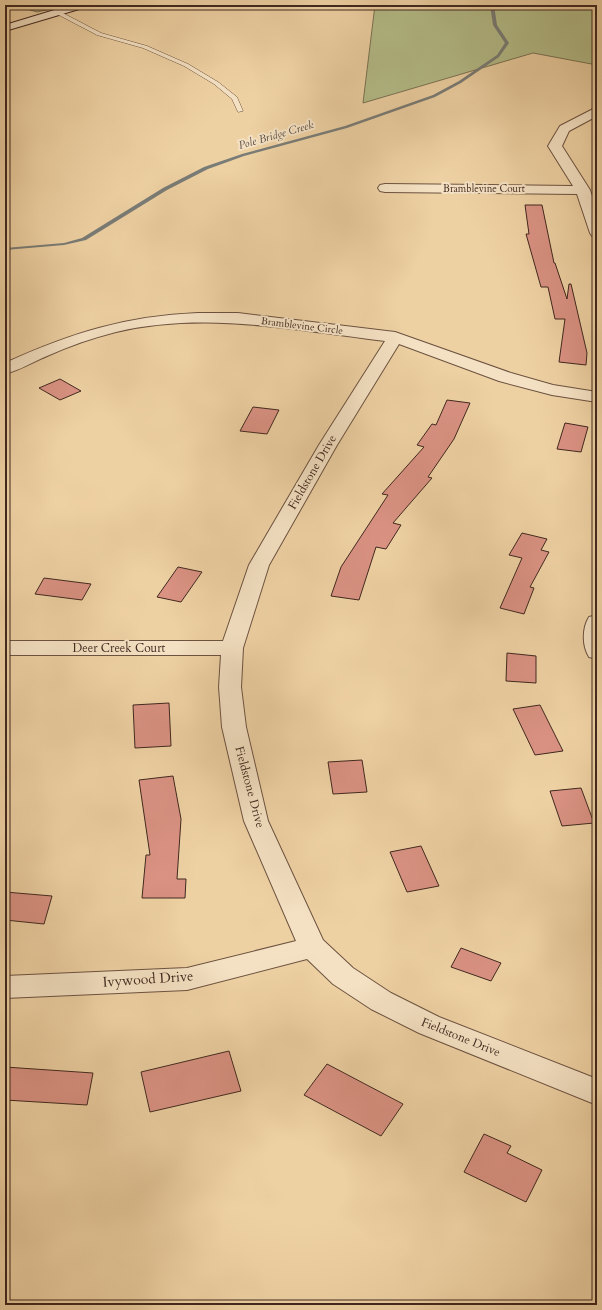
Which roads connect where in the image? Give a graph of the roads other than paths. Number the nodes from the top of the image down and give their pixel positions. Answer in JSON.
{"nodes":[{"id":1,"x":82,"y":5,"type":"edge"},
{"id":2,"x":57,"y":12,"type":"junction"},
{"id":3,"x":5,"y":28,"type":"edge"},
{"id":4,"x":240,"y":111,"type":"dead end"},
{"id":5,"x":595,"y":113,"type":"edge"},
{"id":6,"x":385,"y":188,"type":"dead end"},
{"id":7,"x":583,"y":190,"type":"junction"},
{"id":8,"x":597,"y":233,"type":"edge"},
{"id":9,"x":394,"y":337,"type":"junction"},
{"id":10,"x":5,"y":369,"type":"edge"},
{"id":11,"x":597,"y":397,"type":"edge"},
{"id":12,"x":597,"y":622,"type":"edge"},
{"id":13,"x":5,"y":648,"type":"edge"},
{"id":14,"x":232,"y":648,"type":"junction"},
{"id":15,"x":597,"y":652,"type":"edge"},
{"id":16,"x":312,"y":947,"type":"junction"},
{"id":17,"x":5,"y":987,"type":"edge"},
{"id":18,"x":597,"y":1092,"type":"edge"}],
"edges":[{"from":1,"to":2,"type":"street"},
{"from":2,"to":3,"type":"street"},
{"from":2,"to":4,"type":"lane"},
{"from":5,"to":7,"type":"street"},
{"from":6,"to":7,"type":"street","name":"Bramblevine Court"},
{"from":7,"to":8,"type":"street"},
{"from":9,"to":10,"type":"street","name":"Bramblevine Circle"},
{"from":9,"to":11,"type":"street","name":"Bramblevine Circle"},
{"from":9,"to":14,"type":"street","name":"Fieldstone Drive"},
{"from":12,"to":15,"type":"street"},
{"from":13,"to":14,"type":"street","name":"Deer Creek Court"},
{"from":14,"to":16,"type":"street","name":"Fieldstone Drive"},
{"from":16,"to":17,"type":"street","name":"Ivywood Drive"},
{"from":16,"to":18,"type":"street","name":"Fieldstone Drive"}]}
